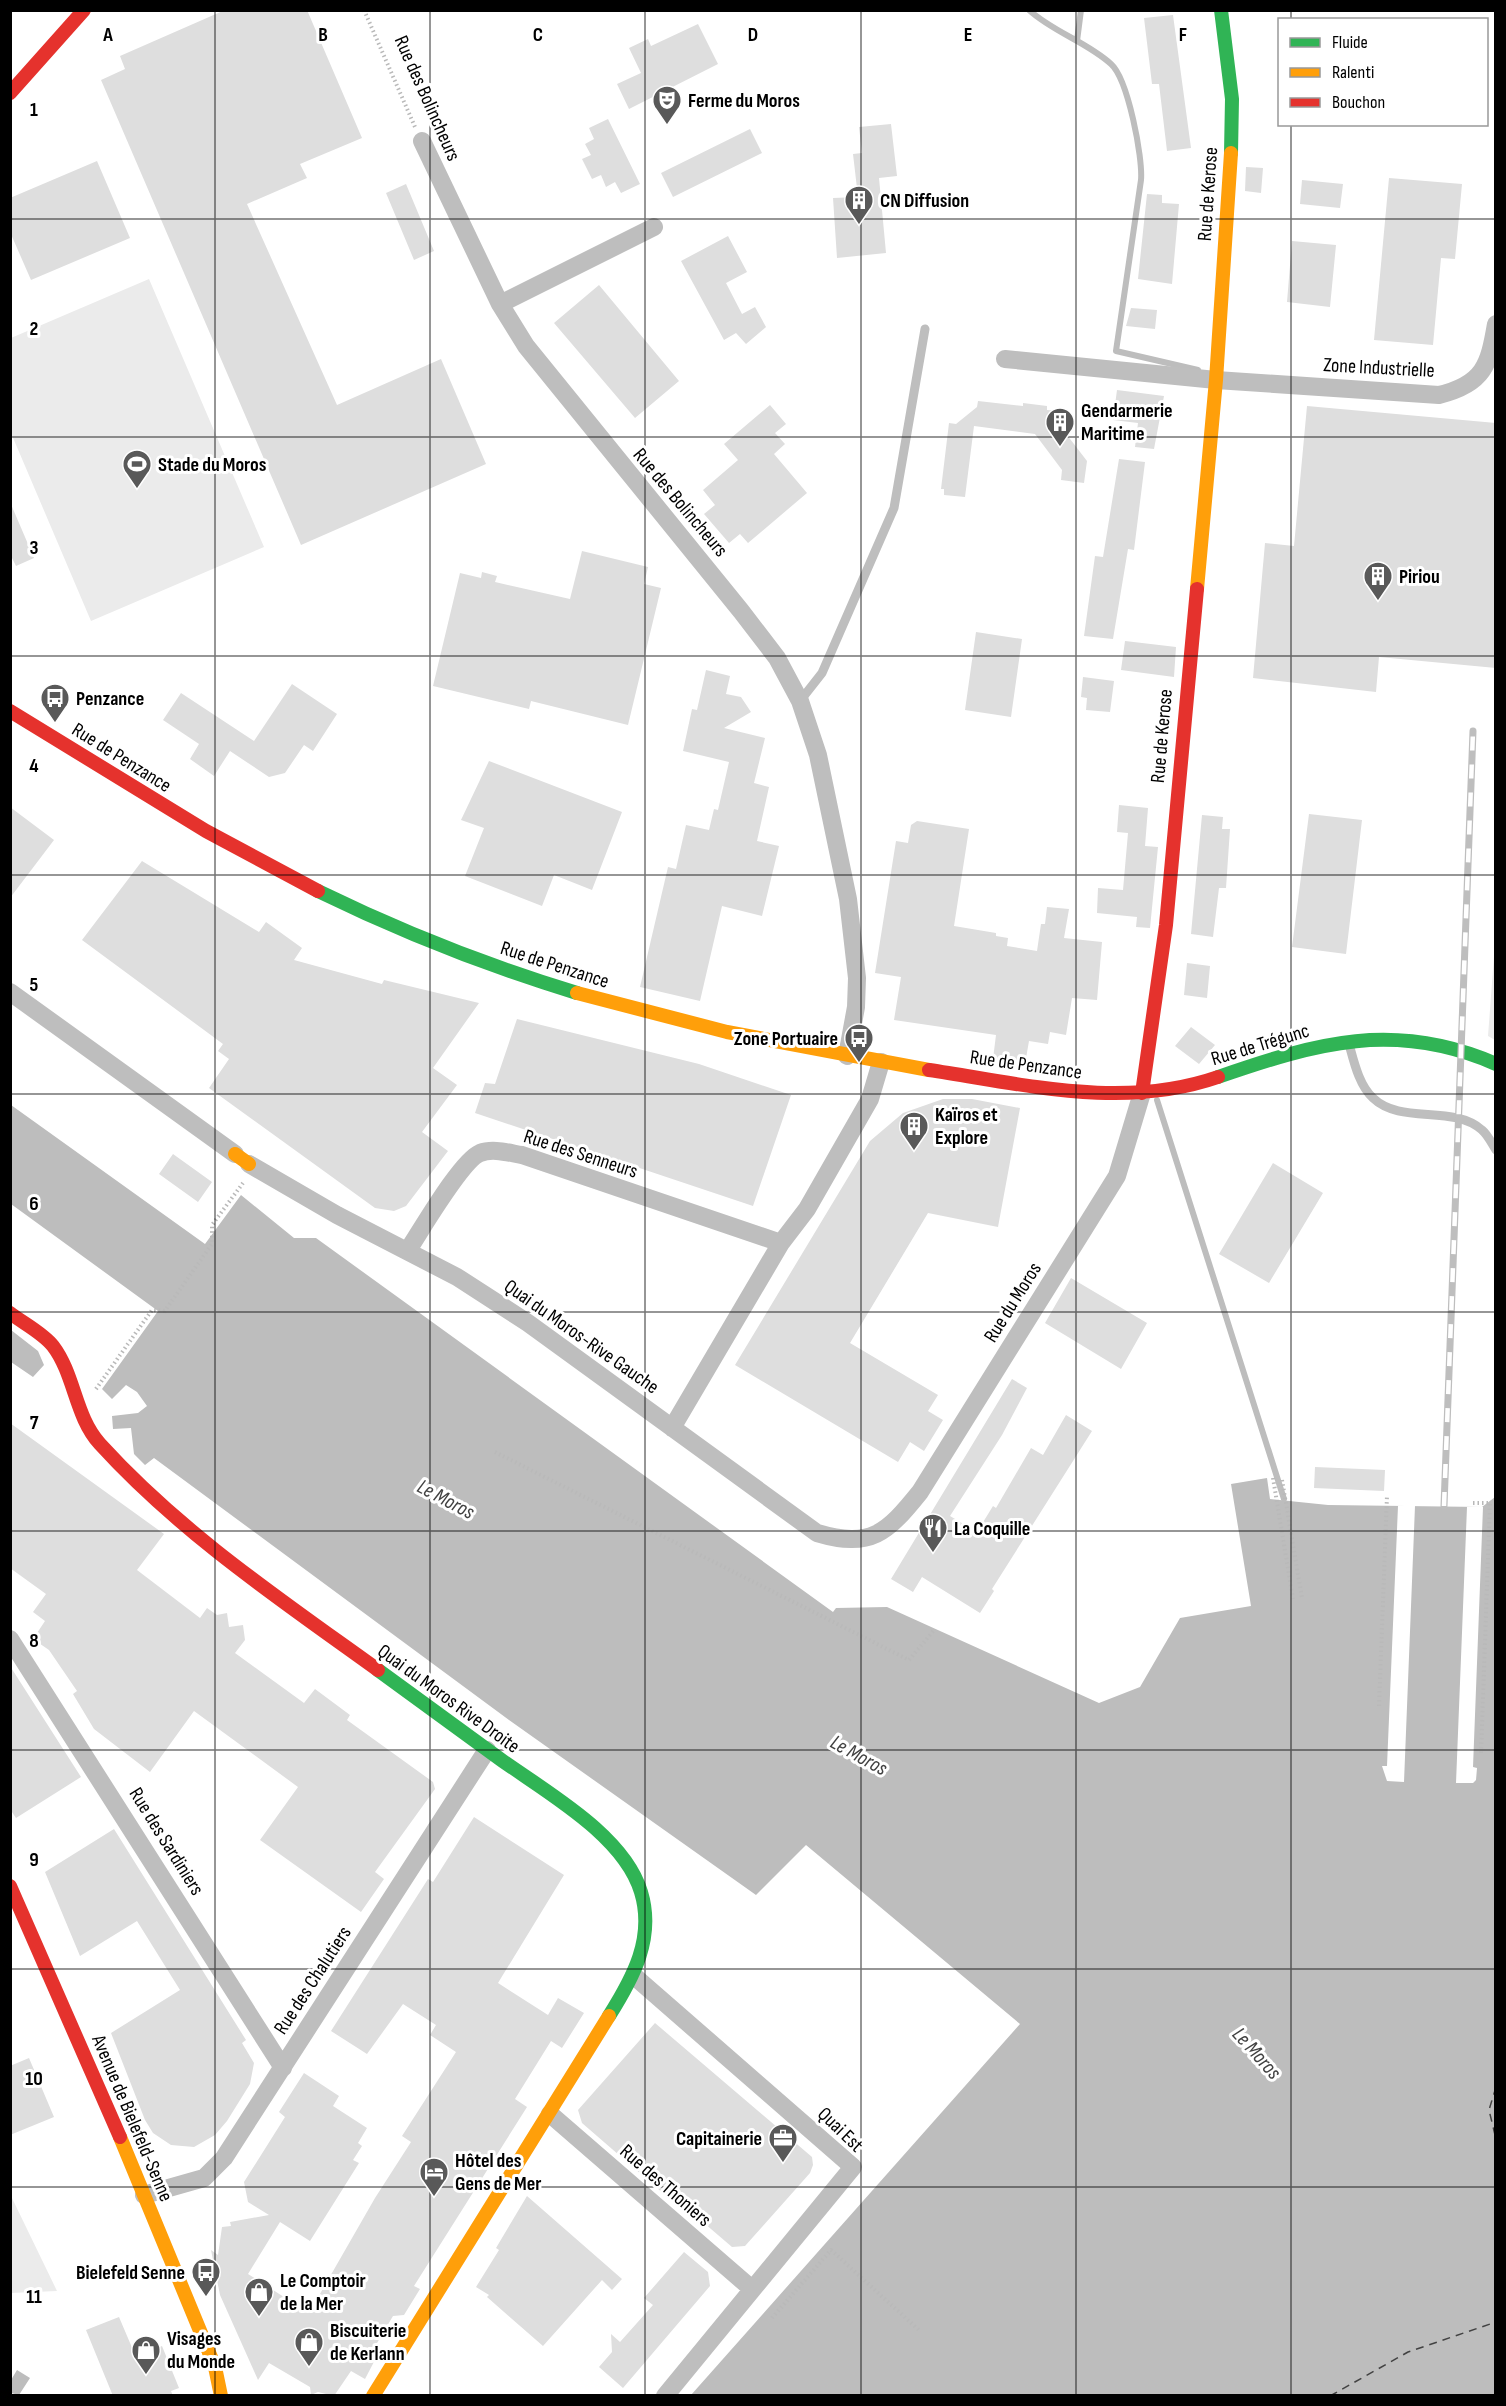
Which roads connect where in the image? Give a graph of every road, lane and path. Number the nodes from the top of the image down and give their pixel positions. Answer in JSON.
{"nodes":[{"id":1,"x":84,"y":10,"type":"edge"},
{"id":2,"x":364,"y":10,"type":"edge"},
{"id":3,"x":1221,"y":10,"type":"edge"},
{"id":4,"x":10,"y":93,"type":"edge"},
{"id":5,"x":422,"y":141,"type":"joint"},
{"id":6,"x":654,"y":227,"type":"dead end"},
{"id":7,"x":500,"y":304,"type":"junction"},
{"id":8,"x":1496,"y":324,"type":"edge"},
{"id":9,"x":925,"y":330,"type":"dead end"},
{"id":10,"x":1005,"y":359,"type":"dead end"},
{"id":11,"x":1216,"y":380,"type":"junction"},
{"id":12,"x":800,"y":701,"type":"junction"},
{"id":13,"x":10,"y":711,"type":"edge"},
{"id":14,"x":10,"y":992,"type":"edge"},
{"id":15,"x":1348,"y":1042,"type":"junction"},
{"id":16,"x":847,"y":1056,"type":"junction"},
{"id":17,"x":881,"y":1062,"type":"junction"},
{"id":18,"x":1496,"y":1064,"type":"edge"},
{"id":19,"x":1142,"y":1094,"type":"junction"},
{"id":20,"x":1496,"y":1150,"type":"edge"},
{"id":21,"x":236,"y":1190,"type":"dead end"},
{"id":22,"x":781,"y":1243,"type":"junction"},
{"id":23,"x":408,"y":1250,"type":"junction"},
{"id":24,"x":10,"y":1313,"type":"edge"},
{"id":25,"x":94,"y":1391,"type":"dead end"},
{"id":26,"x":672,"y":1428,"type":"junction"},
{"id":27,"x":495,"y":1452,"type":"dead end"},
{"id":28,"x":1273,"y":1478,"type":"dead end"},
{"id":29,"x":1282,"y":1480,"type":"dead end"},
{"id":30,"x":1387,"y":1496,"type":"dead end"},
{"id":31,"x":1473,"y":1503,"type":"dead end"},
{"id":32,"x":896,"y":1521,"type":"joint"},
{"id":33,"x":1302,"y":1598,"type":"dead end"},
{"id":34,"x":1293,"y":1599,"type":"dead end"},
{"id":35,"x":935,"y":1629,"type":"dead end"},
{"id":36,"x":10,"y":1639,"type":"edge"},
{"id":37,"x":1379,"y":1706,"type":"dead end"},
{"id":38,"x":487,"y":1750,"type":"junction"},
{"id":39,"x":1481,"y":1753,"type":"dead end"},
{"id":40,"x":10,"y":1886,"type":"edge"},
{"id":41,"x":634,"y":1976,"type":"junction"},
{"id":42,"x":283,"y":2068,"type":"junction"},
{"id":43,"x":550,"y":2114,"type":"junction"},
{"id":44,"x":144,"y":2195,"type":"junction"},
{"id":45,"x":753,"y":2289,"type":"junction"},
{"id":46,"x":772,"y":2318,"type":"dead end"},
{"id":47,"x":920,"y":2331,"type":"dead end"},
{"id":48,"x":215,"y":2367,"type":"junction"},
{"id":49,"x":221,"y":2396,"type":"edge"},
{"id":50,"x":237,"y":2396,"type":"edge"},
{"id":51,"x":373,"y":2396,"type":"edge"},
{"id":52,"x":665,"y":2396,"type":"edge"}],
"edges":[{"from":1,"to":4,"type":"street"},
{"from":2,"to":5,"type":"path","name":"Rue des Bolincheurs"},
{"from":3,"to":11,"type":"street","name":"Rue de Kerose"},
{"from":5,"to":7,"type":"street","name":"Rue des Bolincheurs"},
{"from":6,"to":7,"type":"street"},
{"from":7,"to":12,"type":"street","name":"Rue des Bolincheurs"},
{"from":8,"to":11,"type":"street","name":"Zone Industrielle"},
{"from":9,"to":12,"type":"lane"},
{"from":10,"to":11,"type":"street"},
{"from":11,"to":19,"type":"street","name":"Rue de Kerose"},
{"from":12,"to":16,"type":"street","name":"Rue des Bolincheurs"},
{"from":13,"to":16,"type":"street","name":"Rue de Penzance"},
{"from":14,"to":23,"type":"street","name":"Quai du Moros-Rive Gauche"},
{"from":15,"to":18,"type":"street","name":"Rue de Trégunc"},
{"from":15,"to":19,"type":"street","name":"Rue de Trégunc"},
{"from":15,"to":20,"type":"lane"},
{"from":16,"to":17,"type":"street","name":"Rue de Penzance"},
{"from":17,"to":19,"type":"street","name":"Rue de Penzance"},
{"from":17,"to":22,"type":"street"},
{"from":19,"to":32,"type":"street","name":"Rue du Moros"},
{"from":21,"to":25,"type":"path"},
{"from":22,"to":23,"type":"street","name":"Rue des Senneurs"},
{"from":22,"to":26,"type":"street"},
{"from":23,"to":26,"type":"street","name":"Quai du Moros-Rive Gauche"},
{"from":24,"to":38,"type":"street","name":"Quai du Moros Rive Droite"},
{"from":26,"to":32,"type":"street","name":"Quai du Moros-Rive Gauche"},
{"from":27,"to":35,"type":"path"},
{"from":28,"to":34,"type":"path"},
{"from":29,"to":33,"type":"path"},
{"from":30,"to":37,"type":"path"},
{"from":31,"to":39,"type":"path"},
{"from":36,"to":42,"type":"street","name":"Rue des Sardiniers"},
{"from":38,"to":41,"type":"street","name":"Quai du Moros Rive Droite"},
{"from":38,"to":42,"type":"street","name":"Rue des Chalutiers"},
{"from":40,"to":44,"type":"street","name":"Avenue de Bielefeld-Senne"},
{"from":41,"to":43,"type":"street","name":"Quai du Moros Rive Droite"},
{"from":41,"to":45,"type":"street","name":"Quai Est"},
{"from":42,"to":44,"type":"street","name":"Rue des Chalutiers"},
{"from":43,"to":45,"type":"street","name":"Rue des Thoniers"},
{"from":43,"to":51,"type":"street","name":"Quai du Moros Rive Droite"},
{"from":44,"to":48,"type":"street","name":"Avenue de Bielefeld-Senne"},
{"from":45,"to":52,"type":"street","name":"Quai Est"},
{"from":46,"to":47,"type":"path"},
{"from":48,"to":49,"type":"street","name":"Avenue de Bielefeld-Senne"},
{"from":48,"to":50,"type":"street","name":"Avenue de Bielefeld-Senne"}]}
